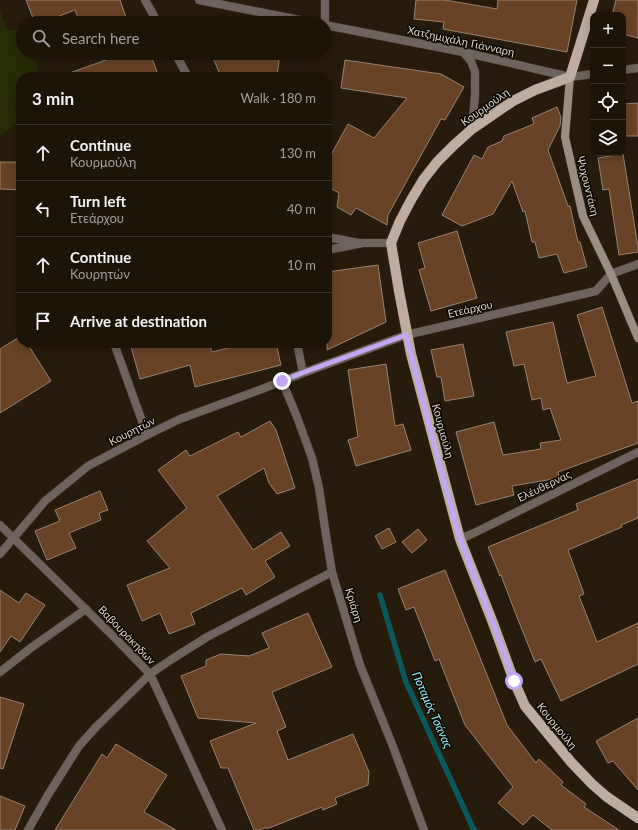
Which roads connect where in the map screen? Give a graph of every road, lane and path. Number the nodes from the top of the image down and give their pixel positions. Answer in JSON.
{"nodes":[{"id":1,"x":147,"y":0,"type":"edge"},
{"id":2,"x":199,"y":0,"type":"edge"},
{"id":3,"x":325,"y":0,"type":"edge"},
{"id":4,"x":594,"y":0,"type":"edge"},
{"id":5,"x":155,"y":16,"type":"edge"},
{"id":6,"x":280,"y":16,"type":"edge"},
{"id":7,"x":325,"y":16,"type":"edge"},
{"id":8,"x":332,"y":26,"type":"edge"},
{"id":9,"x":463,"y":52,"type":"junction"},
{"id":10,"x":178,"y":60,"type":"edge"},
{"id":11,"x":638,"y":68,"type":"edge"},
{"id":12,"x":626,"y":70,"type":"edge"},
{"id":13,"x":183,"y":72,"type":"edge"},
{"id":14,"x":590,"y":74,"type":"edge"},
{"id":15,"x":570,"y":77,"type":"junction"},
{"id":16,"x":472,"y":129,"type":"junction"},
{"id":17,"x":332,"y":237,"type":"edge"},
{"id":18,"x":363,"y":243,"type":"junction"},
{"id":19,"x":391,"y":243,"type":"junction"},
{"id":20,"x":332,"y":249,"type":"edge"},
{"id":21,"x":638,"y":264,"type":"edge"},
{"id":22,"x":611,"y":274,"type":"junction"},
{"id":23,"x":406,"y":335,"type":"junction"},
{"id":24,"x":638,"y":338,"type":"edge"},
{"id":25,"x":116,"y":348,"type":"edge"},
{"id":26,"x":298,"y":348,"type":"edge"},
{"id":27,"x":302,"y":373,"type":"junction"},
{"id":28,"x":282,"y":381,"type":"junction"},
{"id":29,"x":147,"y":434,"type":"junction"},
{"id":30,"x":638,"y":452,"type":"edge"},
{"id":31,"x":0,"y":525,"type":"edge"},
{"id":32,"x":14,"y":538,"type":"junction"},
{"id":33,"x":460,"y":539,"type":"junction"},
{"id":34,"x":0,"y":554,"type":"edge"},
{"id":35,"x":332,"y":572,"type":"junction"},
{"id":36,"x":86,"y":609,"type":"junction"},
{"id":37,"x":0,"y":672,"type":"edge"},
{"id":38,"x":150,"y":674,"type":"junction"},
{"id":39,"x":638,"y":818,"type":"edge"},
{"id":40,"x":28,"y":830,"type":"edge"},
{"id":41,"x":222,"y":830,"type":"edge"},
{"id":42,"x":424,"y":830,"type":"edge"}],
"edges":[{"from":1,"to":5,"type":"street"},
{"from":2,"to":6,"type":"street"},
{"from":3,"to":7,"type":"street"},
{"from":4,"to":15,"type":"main road"},
{"from":8,"to":9,"type":"street","name":"Χατζημιχάλη Γιάνναρη"},
{"from":9,"to":15,"type":"street","name":"Χατζημιχάλη Γιάνναρη"},
{"from":9,"to":16,"type":"street"},
{"from":10,"to":13,"type":"street"},
{"from":11,"to":12,"type":"street"},
{"from":14,"to":15,"type":"street","name":"Χατζημιχάλη Γιάνναρη"},
{"from":15,"to":16,"type":"main road","name":"Κουρμούλη"},
{"from":15,"to":22,"type":"main road","name":"Ψυχουντάκη"},
{"from":16,"to":19,"type":"main road","name":"Κουρμούλη"},
{"from":17,"to":18,"type":"street"},
{"from":18,"to":19,"type":"street"},
{"from":18,"to":20,"type":"street"},
{"from":19,"to":23,"type":"main road","name":"Κουρμούλη"},
{"from":21,"to":22,"type":"street","name":"Ετεάρχου"},
{"from":22,"to":23,"type":"street","name":"Ετεάρχου"},
{"from":22,"to":24,"type":"main road","name":"Ψυχουντάκη"},
{"from":23,"to":27,"type":"street","name":"Ετεάρχου"},
{"from":23,"to":33,"type":"main road","name":"Κουρμούλη"},
{"from":25,"to":29,"type":"street"},
{"from":26,"to":27,"type":"street"},
{"from":27,"to":28,"type":"street","name":"Κουρητών"},
{"from":28,"to":29,"type":"street","name":"Κουρητών"},
{"from":28,"to":35,"type":"street","name":"Κριάρη"},
{"from":29,"to":32,"type":"street","name":"Κουρητών"},
{"from":30,"to":33,"type":"street","name":"Ελέυθερνας"},
{"from":31,"to":32,"type":"street","name":"Βαβουράκηδων"},
{"from":32,"to":34,"type":"street","name":"Κουρητών"},
{"from":32,"to":36,"type":"street","name":"Βαβουράκηδων"},
{"from":33,"to":39,"type":"main road","name":"Κουρμούλη"},
{"from":35,"to":38,"type":"street"},
{"from":35,"to":42,"type":"street","name":"Κριάρη"},
{"from":36,"to":37,"type":"street"},
{"from":36,"to":38,"type":"street","name":"Βαβουράκηδων"},
{"from":38,"to":40,"type":"street"},
{"from":38,"to":41,"type":"street","name":"Βαβουράκηδων"}]}
